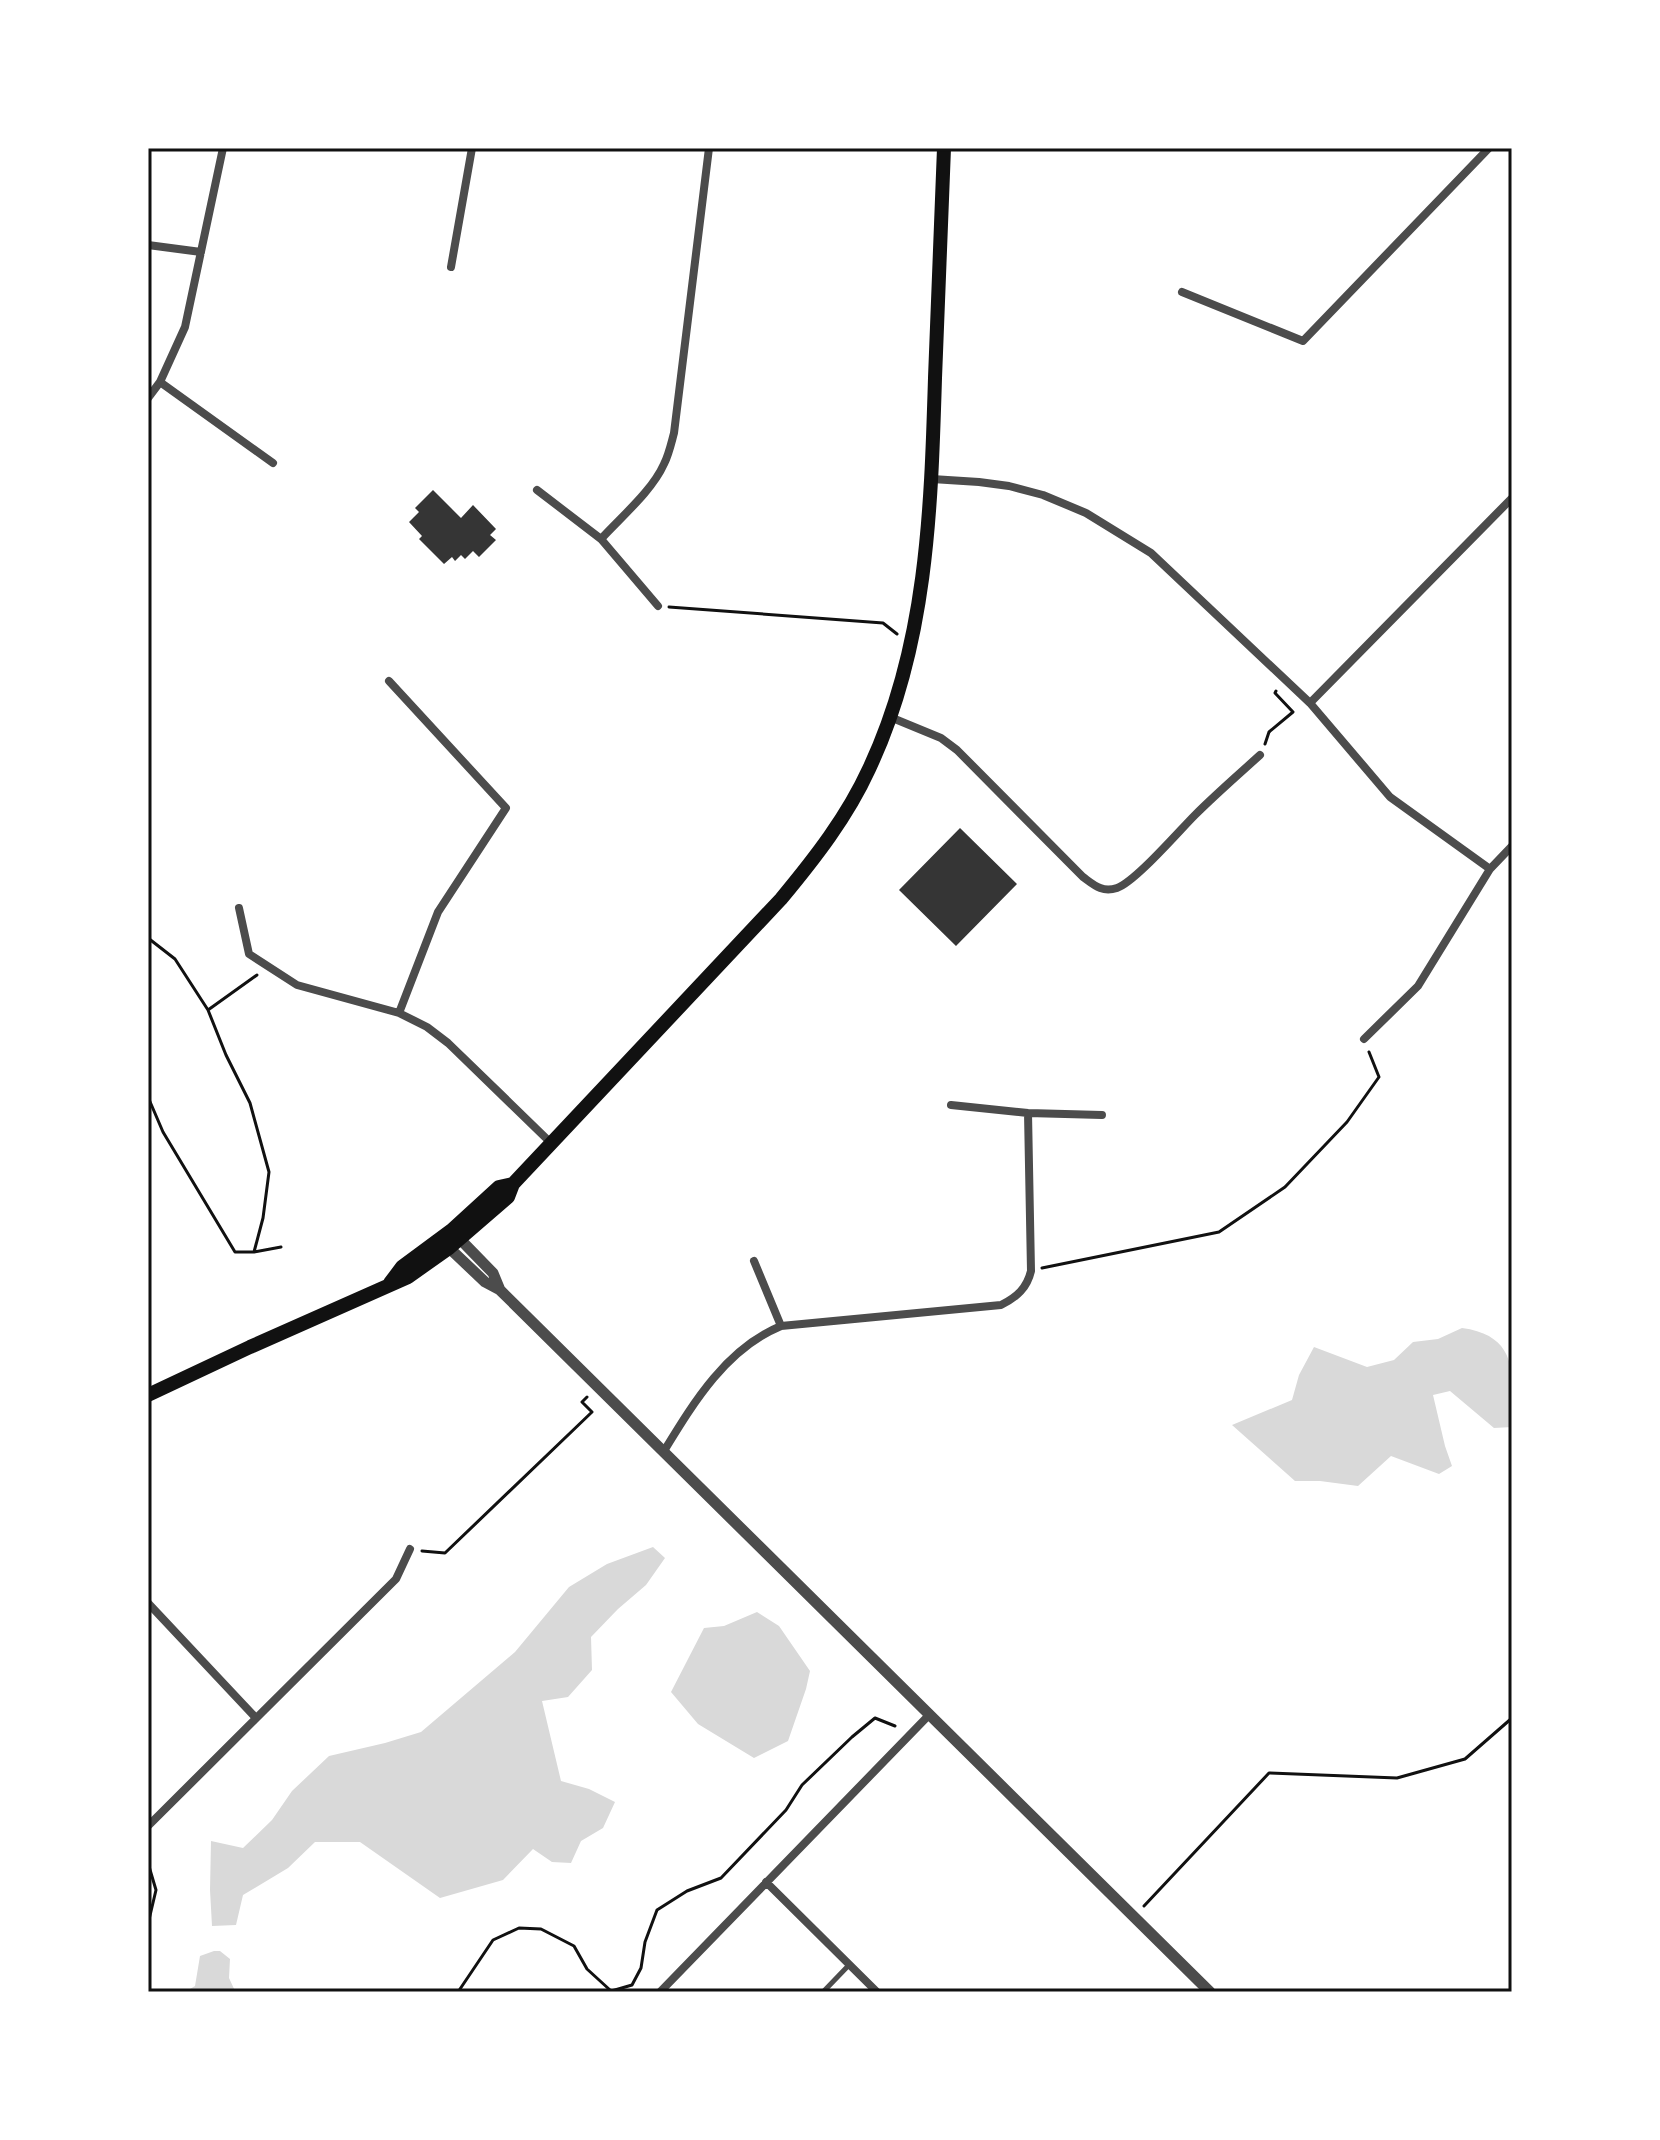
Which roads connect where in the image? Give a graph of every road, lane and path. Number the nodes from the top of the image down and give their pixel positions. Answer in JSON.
{"nodes":[{"id":1,"x":223,"y":148,"type":"edge"},
{"id":2,"x":472,"y":148,"type":"edge"},
{"id":3,"x":709,"y":148,"type":"edge"},
{"id":4,"x":944,"y":148,"type":"edge"},
{"id":5,"x":1489,"y":148,"type":"edge"},
{"id":6,"x":148,"y":245,"type":"edge"},
{"id":7,"x":201,"y":252,"type":"junction"},
{"id":8,"x":451,"y":267,"type":"dead end"},
{"id":9,"x":1182,"y":292,"type":"dead end"},
{"id":10,"x":160,"y":382,"type":"junction"},
{"id":11,"x":148,"y":398,"type":"edge"},
{"id":12,"x":273,"y":463,"type":"dead end"},
{"id":13,"x":932,"y":479,"type":"junction"},
{"id":14,"x":537,"y":490,"type":"dead end"},
{"id":15,"x":1512,"y":498,"type":"edge"},
{"id":16,"x":601,"y":539,"type":"junction"},
{"id":17,"x":658,"y":606,"type":"joint"},
{"id":18,"x":899,"y":636,"type":"dead end"},
{"id":19,"x":389,"y":681,"type":"dead end"},
{"id":20,"x":1285,"y":682,"type":"junction"},
{"id":21,"x":1310,"y":703,"type":"junction"},
{"id":22,"x":890,"y":717,"type":"junction"},
{"id":23,"x":1260,"y":755,"type":"joint"},
{"id":24,"x":1512,"y":846,"type":"edge"},
{"id":25,"x":1490,"y":869,"type":"junction"},
{"id":26,"x":239,"y":908,"type":"dead end"},
{"id":27,"x":148,"y":938,"type":"edge"},
{"id":28,"x":269,"y":967,"type":"junction"},
{"id":29,"x":208,"y":1010,"type":"junction"},
{"id":30,"x":399,"y":1013,"type":"junction"},
{"id":31,"x":1364,"y":1039,"type":"joint"},
{"id":32,"x":148,"y":1097,"type":"edge"},
{"id":33,"x":951,"y":1105,"type":"dead end"},
{"id":34,"x":1028,"y":1113,"type":"junction"},
{"id":35,"x":1102,"y":1115,"type":"dead end"},
{"id":36,"x":551,"y":1143,"type":"junction"},
{"id":37,"x":451,"y":1239,"type":"junction"},
{"id":38,"x":281,"y":1247,"type":"dead end"},
{"id":39,"x":254,"y":1252,"type":"junction"},
{"id":40,"x":754,"y":1261,"type":"dead end"},
{"id":41,"x":1031,"y":1271,"type":"junction"},
{"id":42,"x":781,"y":1326,"type":"junction"},
{"id":43,"x":598,"y":1386,"type":"junction"},
{"id":44,"x":148,"y":1395,"type":"edge"},
{"id":45,"x":664,"y":1451,"type":"junction"},
{"id":46,"x":410,"y":1549,"type":"joint"},
{"id":47,"x":148,"y":1603,"type":"edge"},
{"id":48,"x":930,"y":1714,"type":"junction"},
{"id":49,"x":256,"y":1718,"type":"junction"},
{"id":50,"x":1512,"y":1718,"type":"edge"},
{"id":51,"x":895,"y":1726,"type":"dead end"},
{"id":52,"x":148,"y":1826,"type":"edge"},
{"id":53,"x":148,"y":1863,"type":"edge"},
{"id":54,"x":766,"y":1882,"type":"junction"},
{"id":55,"x":1142,"y":1908,"type":"dead end"},
{"id":56,"x":148,"y":1924,"type":"edge"},
{"id":57,"x":849,"y":1965,"type":"junction"},
{"id":58,"x":609,"y":1991,"type":"edge"},
{"id":59,"x":458,"y":1992,"type":"edge"},
{"id":60,"x":660,"y":1992,"type":"edge"},
{"id":61,"x":823,"y":1992,"type":"edge"},
{"id":62,"x":877,"y":1992,"type":"edge"},
{"id":63,"x":1210,"y":1992,"type":"edge"}],
"edges":[{"from":1,"to":7,"type":"street"},
{"from":2,"to":8,"type":"street"},
{"from":3,"to":16,"type":"street"},
{"from":4,"to":13,"type":"main road"},
{"from":5,"to":9,"type":"street"},
{"from":6,"to":7,"type":"street"},
{"from":7,"to":10,"type":"street"},
{"from":10,"to":11,"type":"street"},
{"from":10,"to":12,"type":"street"},
{"from":13,"to":20,"type":"street"},
{"from":13,"to":22,"type":"main road"},
{"from":14,"to":16,"type":"street"},
{"from":15,"to":21,"type":"street"},
{"from":16,"to":17,"type":"street"},
{"from":17,"to":18,"type":"path"},
{"from":19,"to":30,"type":"street"},
{"from":20,"to":21,"type":"street"},
{"from":20,"to":23,"type":"path"},
{"from":21,"to":25,"type":"street"},
{"from":22,"to":23,"type":"street"},
{"from":22,"to":36,"type":"main road"},
{"from":24,"to":25,"type":"street"},
{"from":25,"to":31,"type":"street"},
{"from":26,"to":28,"type":"street"},
{"from":27,"to":29,"type":"path"},
{"from":28,"to":29,"type":"path"},
{"from":28,"to":30,"type":"street"},
{"from":29,"to":39,"type":"path"},
{"from":30,"to":36,"type":"street"},
{"from":31,"to":41,"type":"path"},
{"from":32,"to":39,"type":"path"},
{"from":33,"to":34,"type":"street"},
{"from":34,"to":35,"type":"street"},
{"from":34,"to":41,"type":"street"},
{"from":36,"to":37,"type":"main road"},
{"from":37,"to":43,"type":"street"},
{"from":37,"to":44,"type":"main road"},
{"from":38,"to":39,"type":"path"},
{"from":40,"to":42,"type":"street"},
{"from":41,"to":42,"type":"street"},
{"from":42,"to":45,"type":"street"},
{"from":43,"to":45,"type":"street"},
{"from":43,"to":46,"type":"path"},
{"from":45,"to":48,"type":"street"},
{"from":46,"to":49,"type":"street"},
{"from":47,"to":49,"type":"street"},
{"from":48,"to":54,"type":"street"},
{"from":48,"to":63,"type":"street"},
{"from":49,"to":52,"type":"street"},
{"from":50,"to":55,"type":"path"},
{"from":51,"to":58,"type":"path"},
{"from":53,"to":56,"type":"path"},
{"from":54,"to":57,"type":"street"},
{"from":54,"to":60,"type":"street"},
{"from":57,"to":61,"type":"lane"},
{"from":57,"to":62,"type":"street"},
{"from":58,"to":59,"type":"path"}]}
